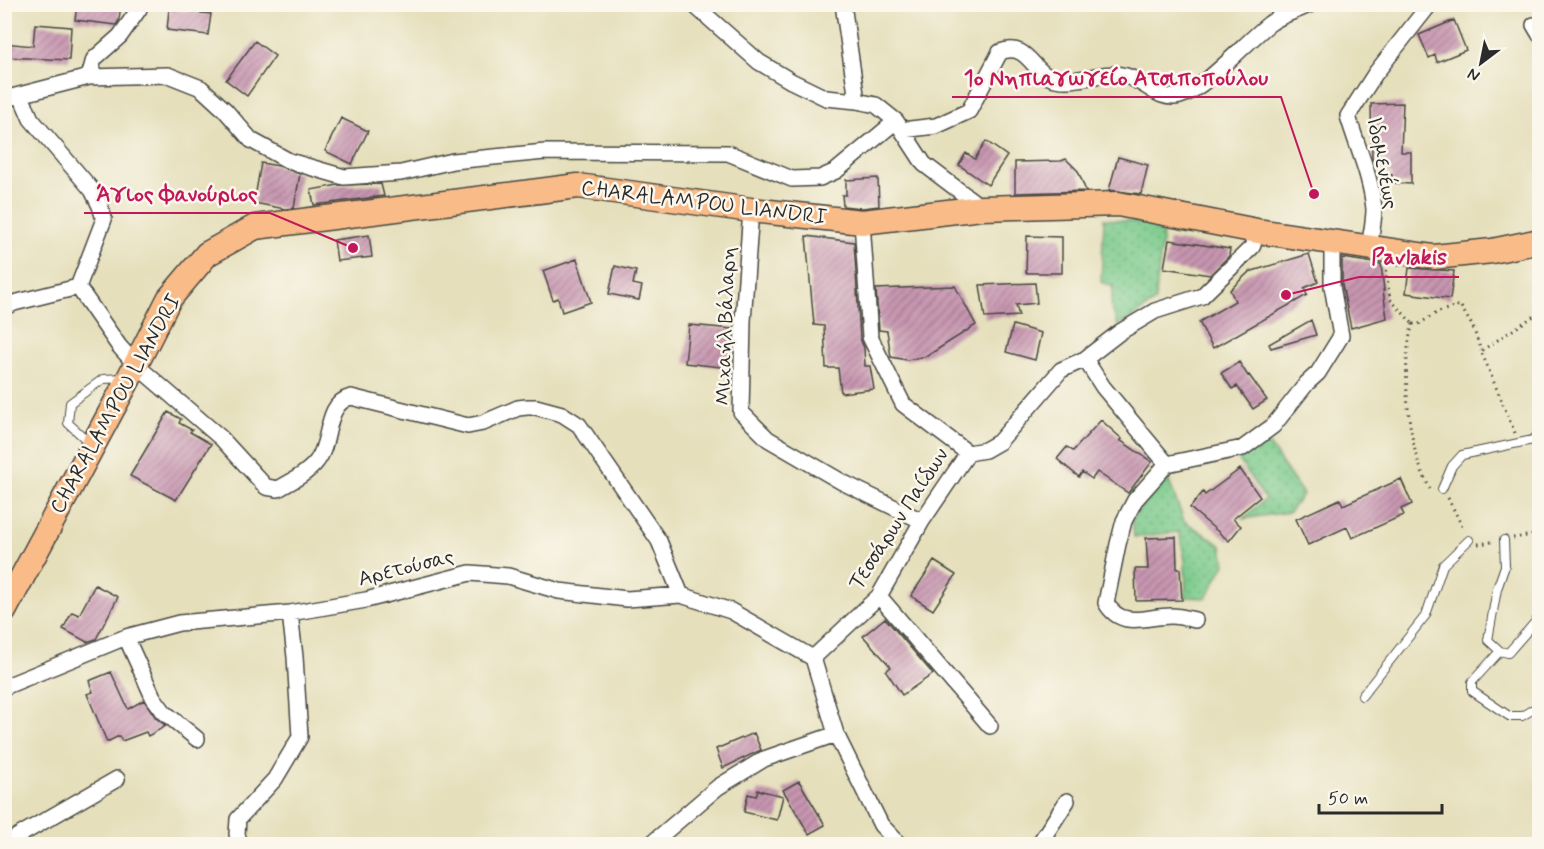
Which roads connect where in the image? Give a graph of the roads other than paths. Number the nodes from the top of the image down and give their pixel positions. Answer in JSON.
{"nodes":[{"id":1,"x":140,"y":4,"type":"edge"},
{"id":2,"x":693,"y":4,"type":"edge"},
{"id":3,"x":843,"y":4,"type":"edge"},
{"id":4,"x":1311,"y":4,"type":"edge"},
{"id":5,"x":1430,"y":4,"type":"edge"},
{"id":6,"x":89,"y":77,"type":"junction"},
{"id":7,"x":21,"y":96,"type":"junction"},
{"id":8,"x":4,"y":99,"type":"edge"},
{"id":9,"x":857,"y":100,"type":"junction"},
{"id":10,"x":899,"y":125,"type":"junction"},
{"id":11,"x":982,"y":208,"type":"junction"},
{"id":12,"x":751,"y":210,"type":"junction"},
{"id":13,"x":862,"y":222,"type":"junction"},
{"id":14,"x":1257,"y":231,"type":"junction"},
{"id":15,"x":1539,"y":241,"type":"edge"},
{"id":16,"x":1332,"y":243,"type":"junction"},
{"id":17,"x":1378,"y":248,"type":"junction"},
{"id":18,"x":78,"y":287,"type":"junction"},
{"id":19,"x":4,"y":308,"type":"edge"},
{"id":20,"x":1085,"y":359,"type":"junction"},
{"id":21,"x":132,"y":372,"type":"junction"},
{"id":22,"x":1539,"y":432,"type":"edge"},
{"id":23,"x":92,"y":445,"type":"junction"},
{"id":24,"x":968,"y":453,"type":"junction"},
{"id":25,"x":1167,"y":464,"type":"junction"},
{"id":26,"x":1442,"y":489,"type":"road end"},
{"id":27,"x":922,"y":521,"type":"junction"},
{"id":28,"x":1468,"y":540,"type":"road end"},
{"id":29,"x":1504,"y":540,"type":"road end"},
{"id":30,"x":681,"y":595,"type":"junction"},
{"id":31,"x":879,"y":596,"type":"junction"},
{"id":32,"x":4,"y":611,"type":"edge"},
{"id":33,"x":290,"y":613,"type":"junction"},
{"id":34,"x":1195,"y":620,"type":"dead end"},
{"id":35,"x":1537,"y":620,"type":"dead end"},
{"id":36,"x":126,"y":637,"type":"junction"},
{"id":37,"x":1500,"y":651,"type":"junction"},
{"id":38,"x":813,"y":658,"type":"junction"},
{"id":39,"x":4,"y":687,"type":"edge"},
{"id":40,"x":1362,"y":696,"type":"dead end"},
{"id":41,"x":1539,"y":705,"type":"edge"},
{"id":42,"x":990,"y":726,"type":"dead end"},
{"id":43,"x":836,"y":734,"type":"junction"},
{"id":44,"x":197,"y":739,"type":"dead end"},
{"id":45,"x":117,"y":779,"type":"dead end"},
{"id":46,"x":1067,"y":801,"type":"dead end"},
{"id":47,"x":894,"y":843,"type":"edge"},
{"id":48,"x":7,"y":844,"type":"edge"},
{"id":49,"x":240,"y":844,"type":"edge"},
{"id":50,"x":651,"y":844,"type":"edge"},
{"id":51,"x":1040,"y":844,"type":"edge"}],
"edges":[{"from":1,"to":6,"type":"street"},
{"from":2,"to":9,"type":"street"},
{"from":3,"to":9,"type":"street"},
{"from":4,"to":10,"type":"street"},
{"from":5,"to":17,"type":"street","name":"Ιδομενέως"},
{"from":6,"to":7,"type":"street"},
{"from":6,"to":10,"type":"street"},
{"from":7,"to":8,"type":"street"},
{"from":7,"to":18,"type":"street"},
{"from":9,"to":10,"type":"street"},
{"from":10,"to":11,"type":"street"},
{"from":11,"to":13,"type":"main road","name":"CHARALAMPOU LIANDRI"},
{"from":11,"to":14,"type":"main road","name":"CHARALAMPOU LIANDRI"},
{"from":12,"to":13,"type":"main road","name":"CHARALAMPOU LIANDRI"},
{"from":12,"to":21,"type":"main road","name":"CHARALAMPOU LIANDRI"},
{"from":12,"to":27,"type":"street","name":"Μιχαήλ Βάλαρη"},
{"from":13,"to":24,"type":"street","name":"Τεσσάρων Παίδων"},
{"from":14,"to":16,"type":"main road","name":"CHARALAMPOU LIANDRI"},
{"from":14,"to":20,"type":"street","name":"Τεσσάρων Παίδων"},
{"from":15,"to":17,"type":"main road","name":"CHARALAMPOU LIANDRI"},
{"from":16,"to":17,"type":"main road","name":"CHARALAMPOU LIANDRI"},
{"from":16,"to":25,"type":"street"},
{"from":18,"to":19,"type":"street"},
{"from":18,"to":21,"type":"street"},
{"from":20,"to":24,"type":"street","name":"Τεσσάρων Παίδων"},
{"from":20,"to":25,"type":"street"},
{"from":21,"to":23,"type":"main road","name":"CHARALAMPOU LIANDRI"},
{"from":21,"to":23,"type":"lane"},
{"from":21,"to":30,"type":"street"},
{"from":22,"to":26,"type":"lane"},
{"from":23,"to":32,"type":"main road","name":"CHARALAMPOU LIANDRI"},
{"from":24,"to":27,"type":"street","name":"Τεσσάρων Παίδων"},
{"from":25,"to":34,"type":"street"},
{"from":27,"to":31,"type":"street","name":"Τεσσάρων Παίδων"},
{"from":28,"to":40,"type":"lane"},
{"from":29,"to":37,"type":"lane"},
{"from":30,"to":33,"type":"street","name":"Αρετούσας"},
{"from":30,"to":38,"type":"street","name":"Αρετούσας"},
{"from":31,"to":38,"type":"street","name":"Τεσσάρων Παίδων"},
{"from":31,"to":42,"type":"street"},
{"from":33,"to":36,"type":"street","name":"Αρετούσας"},
{"from":33,"to":49,"type":"street"},
{"from":35,"to":37,"type":"lane"},
{"from":36,"to":39,"type":"street","name":"Αρετούσας"},
{"from":36,"to":44,"type":"street"},
{"from":37,"to":41,"type":"lane"},
{"from":38,"to":43,"type":"street"},
{"from":43,"to":47,"type":"street"},
{"from":43,"to":50,"type":"street"},
{"from":45,"to":48,"type":"street"},
{"from":46,"to":51,"type":"street"}]}
